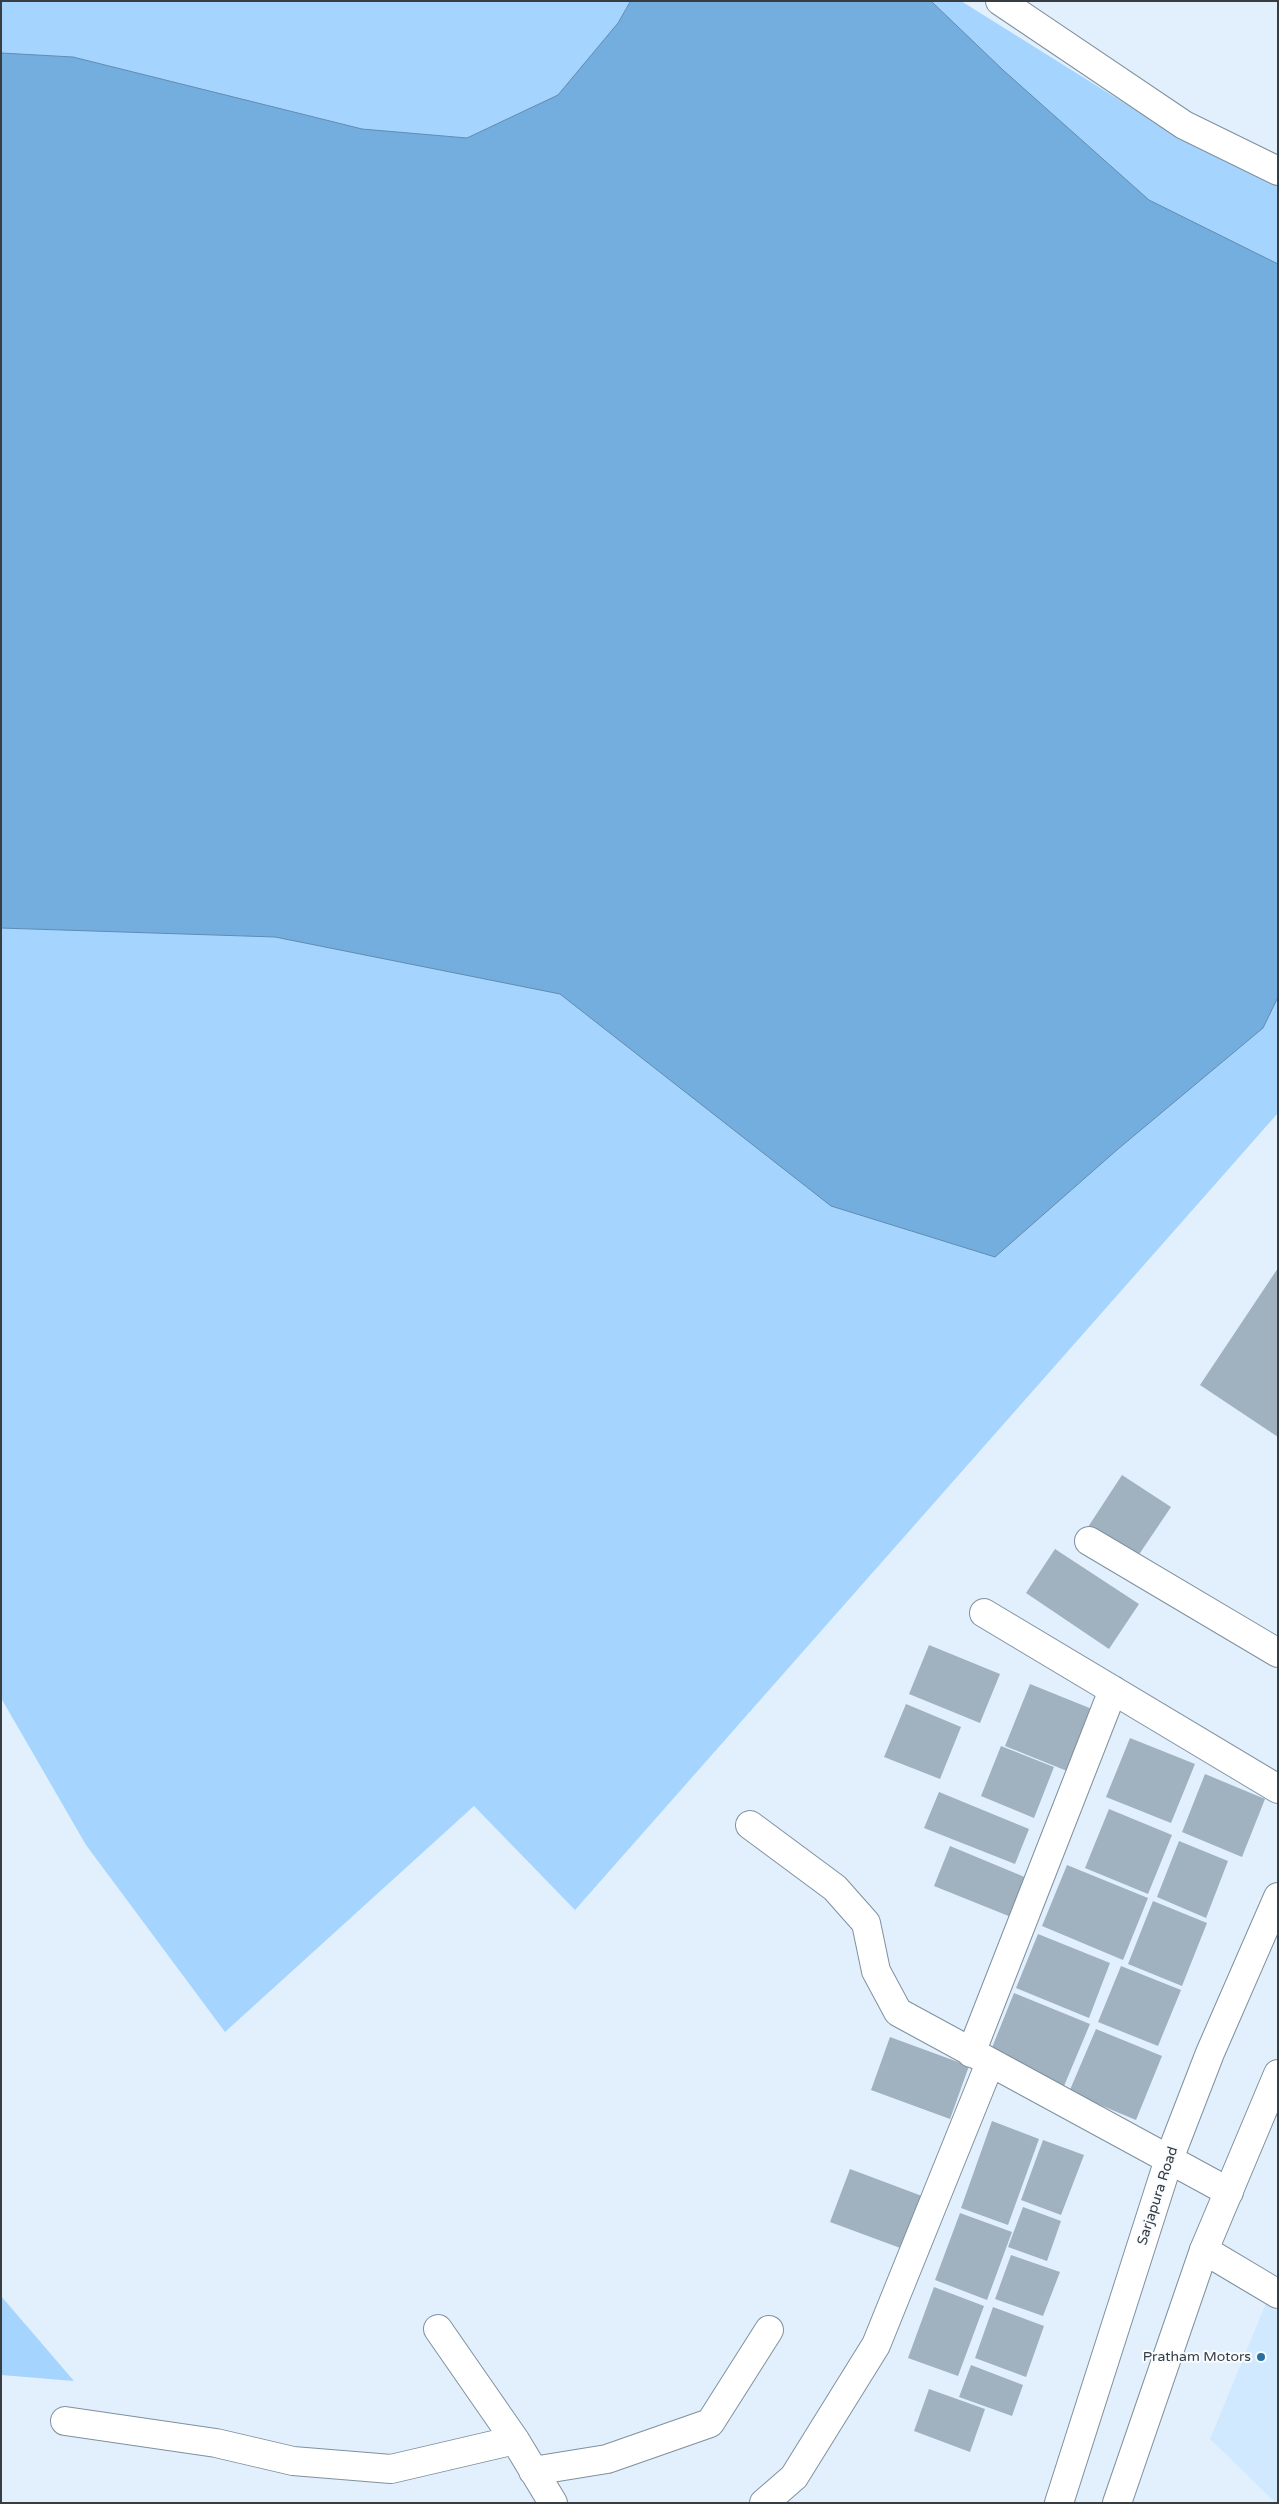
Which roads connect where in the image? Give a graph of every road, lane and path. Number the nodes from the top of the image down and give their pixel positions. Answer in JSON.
{"nodes":[{"id":1,"x":1000,"y":1,"type":"edge"},
{"id":2,"x":1278,"y":171,"type":"edge"},
{"id":3,"x":1089,"y":1541,"type":"dead end"},
{"id":4,"x":984,"y":1613,"type":"dead end"},
{"id":5,"x":1278,"y":1653,"type":"edge"},
{"id":6,"x":1113,"y":1690,"type":"junction"},
{"id":7,"x":1278,"y":1789,"type":"edge"},
{"id":8,"x":750,"y":1825,"type":"dead end"},
{"id":9,"x":1278,"y":1897,"type":"edge"},
{"id":10,"x":980,"y":2058,"type":"junction"},
{"id":11,"x":1278,"y":2074,"type":"edge"},
{"id":12,"x":1169,"y":2159,"type":"junction"},
{"id":13,"x":1229,"y":2192,"type":"junction"},
{"id":14,"x":1204,"y":2250,"type":"junction"},
{"id":15,"x":1278,"y":2294,"type":"edge"},
{"id":16,"x":438,"y":2329,"type":"dead end"},
{"id":17,"x":769,"y":2330,"type":"dead end"},
{"id":18,"x":65,"y":2421,"type":"dead end"},
{"id":19,"x":515,"y":2440,"type":"junction"},
{"id":20,"x":533,"y":2471,"type":"junction"},
{"id":21,"x":553,"y":2503,"type":"edge"},
{"id":22,"x":764,"y":2503,"type":"edge"},
{"id":23,"x":1059,"y":2503,"type":"edge"},
{"id":24,"x":1117,"y":2503,"type":"edge"}],
"edges":[{"from":1,"to":2,"type":"street"},
{"from":3,"to":5,"type":"street"},
{"from":4,"to":6,"type":"street"},
{"from":6,"to":7,"type":"street"},
{"from":6,"to":10,"type":"street"},
{"from":8,"to":10,"type":"street"},
{"from":9,"to":12,"type":"street","name":"Sarjapura Road"},
{"from":10,"to":12,"type":"street"},
{"from":10,"to":22,"type":"street"},
{"from":11,"to":13,"type":"street"},
{"from":12,"to":13,"type":"street"},
{"from":12,"to":23,"type":"street","name":"Sarjapura Road"},
{"from":13,"to":14,"type":"street"},
{"from":14,"to":15,"type":"street"},
{"from":14,"to":24,"type":"street"},
{"from":16,"to":19,"type":"street"},
{"from":17,"to":20,"type":"street"},
{"from":18,"to":19,"type":"street"},
{"from":19,"to":20,"type":"street"},
{"from":20,"to":21,"type":"street"}]}
